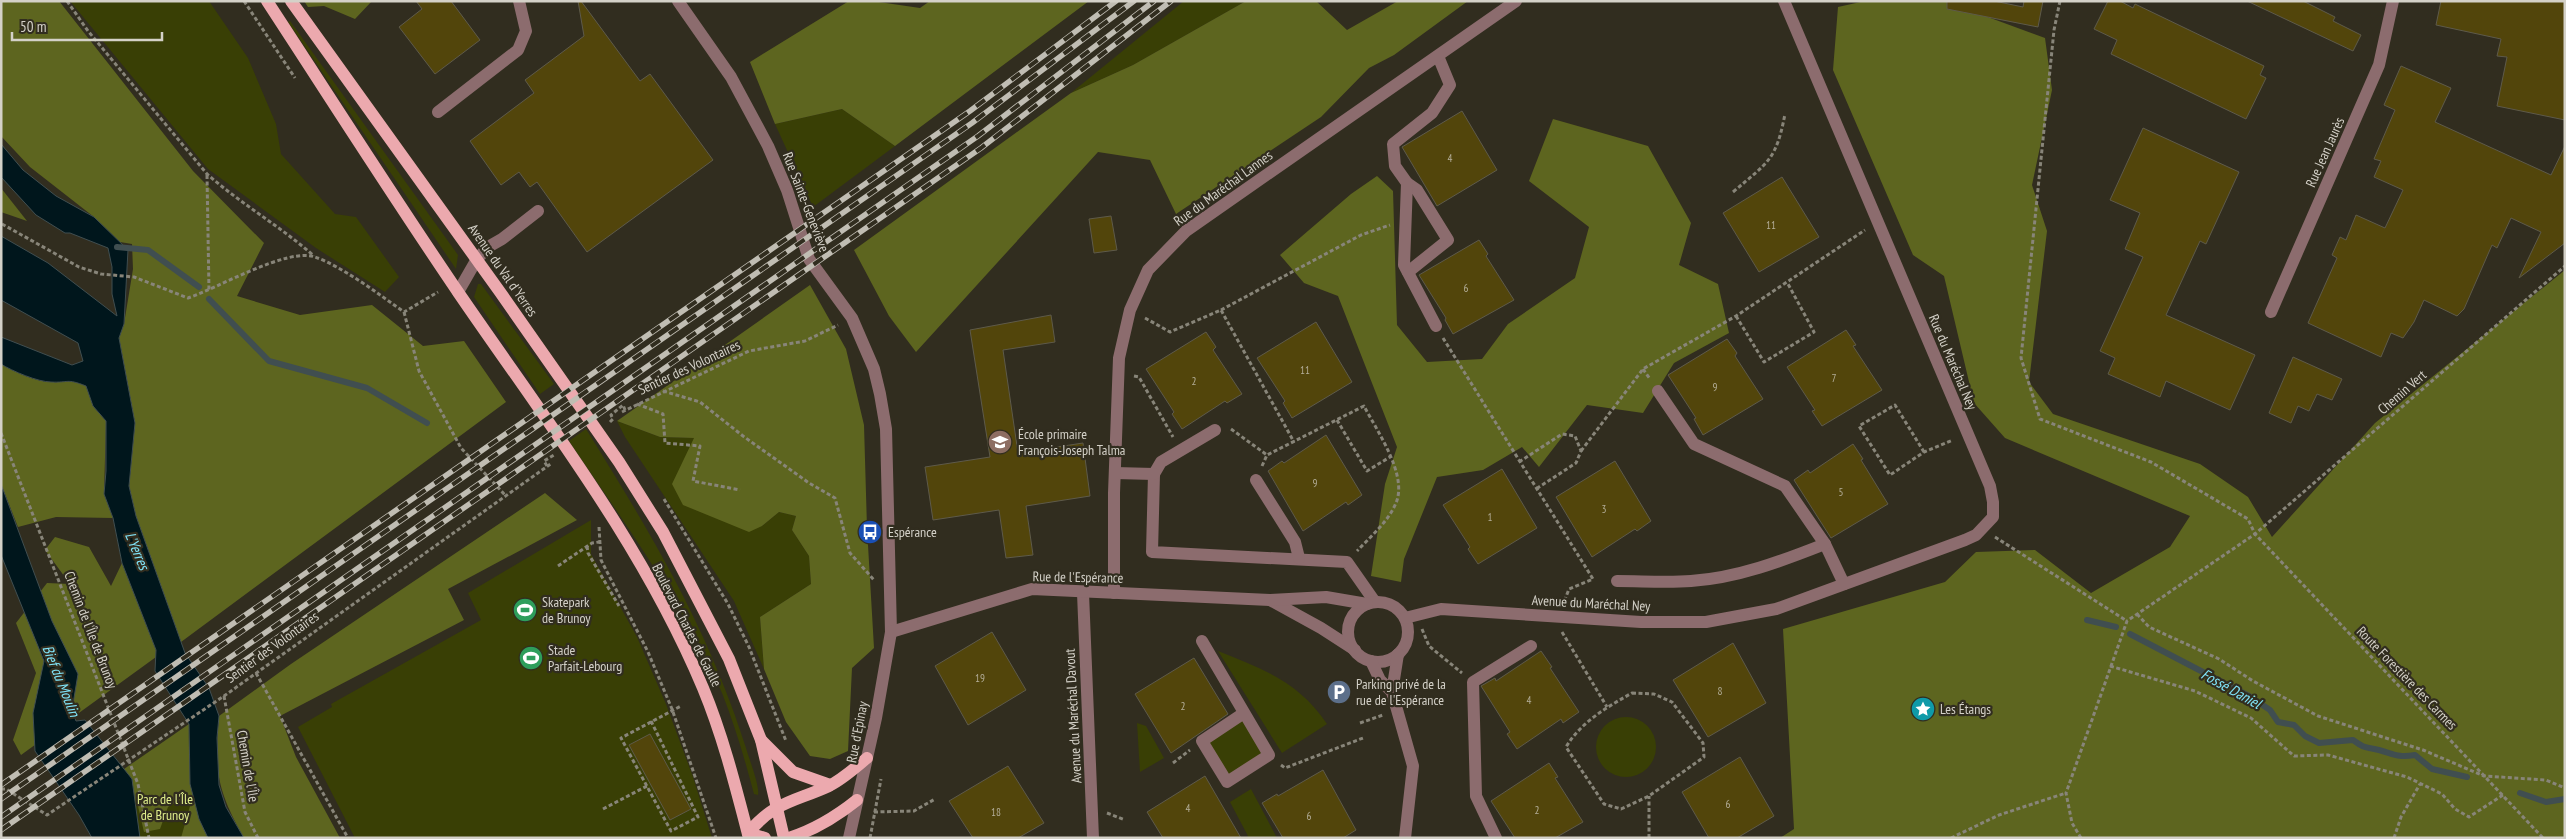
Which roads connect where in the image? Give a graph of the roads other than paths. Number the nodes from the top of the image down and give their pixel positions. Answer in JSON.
{"nodes":[{"id":1,"x":267,"y":1,"type":"edge"},
{"id":2,"x":291,"y":1,"type":"edge"},
{"id":3,"x":519,"y":1,"type":"edge"},
{"id":4,"x":678,"y":1,"type":"edge"},
{"id":5,"x":1516,"y":1,"type":"edge"},
{"id":6,"x":1784,"y":1,"type":"edge"},
{"id":7,"x":2392,"y":1,"type":"edge"},
{"id":8,"x":1438,"y":56,"type":"junction"},
{"id":9,"x":438,"y":112,"type":"dead end"},
{"id":10,"x":1407,"y":184,"type":"junction"},
{"id":11,"x":538,"y":211,"type":"dead end"},
{"id":12,"x":477,"y":259,"type":"junction"},
{"id":13,"x":1408,"y":272,"type":"junction"},
{"id":14,"x":458,"y":292,"type":"junction"},
{"id":15,"x":2271,"y":312,"type":"dead end"},
{"id":16,"x":1436,"y":326,"type":"road end"},
{"id":17,"x":1658,"y":391,"type":"dead end"},
{"id":18,"x":1215,"y":430,"type":"road end"},
{"id":19,"x":1115,"y":473,"type":"junction"},
{"id":20,"x":1154,"y":474,"type":"junction"},
{"id":21,"x":1256,"y":480,"type":"road end"},
{"id":22,"x":1825,"y":544,"type":"junction"},
{"id":23,"x":1299,"y":558,"type":"junction"},
{"id":24,"x":680,"y":563,"type":"joint"},
{"id":25,"x":1617,"y":581,"type":"dead end"},
{"id":26,"x":1844,"y":584,"type":"junction"},
{"id":27,"x":1083,"y":593,"type":"junction"},
{"id":28,"x":1114,"y":593,"type":"junction"},
{"id":29,"x":1270,"y":600,"type":"junction"},
{"id":30,"x":1371,"y":603,"type":"junction"},
{"id":31,"x":1405,"y":618,"type":"junction"},
{"id":32,"x":891,"y":632,"type":"junction"},
{"id":33,"x":1202,"y":641,"type":"dead end"},
{"id":34,"x":1531,"y":646,"type":"dead end"},
{"id":35,"x":1355,"y":650,"type":"junction"},
{"id":36,"x":1398,"y":654,"type":"junction"},
{"id":37,"x":1370,"y":661,"type":"junction"},
{"id":38,"x":1392,"y":692,"type":"junction"},
{"id":39,"x":1244,"y":713,"type":"junction"},
{"id":40,"x":761,"y":740,"type":"junction"},
{"id":41,"x":867,"y":758,"type":"junction"},
{"id":42,"x":830,"y":785,"type":"junction"},
{"id":43,"x":858,"y":800,"type":"junction"},
{"id":44,"x":776,"y":806,"type":"junction"},
{"id":45,"x":748,"y":835,"type":"edge"},
{"id":46,"x":765,"y":838,"type":"edge"},
{"id":47,"x":784,"y":838,"type":"edge"},
{"id":48,"x":789,"y":838,"type":"edge"},
{"id":49,"x":849,"y":838,"type":"edge"},
{"id":50,"x":1093,"y":838,"type":"edge"},
{"id":51,"x":1406,"y":838,"type":"edge"},
{"id":52,"x":1496,"y":838,"type":"edge"}],
"edges":[{"from":1,"to":14,"type":"main road"},
{"from":2,"to":12,"type":"main road","name":"Avenue du Val d'Yerres"},
{"from":3,"to":9,"type":"street"},
{"from":4,"to":32,"type":"street","name":"Rue Sainte-Geneviève"},
{"from":5,"to":8,"type":"street","name":"Rue du Maréchal Lannes"},
{"from":6,"to":26,"type":"street","name":"Rue du Maréchal Ney"},
{"from":7,"to":15,"type":"street","name":"Rue Jean Jaurès"},
{"from":8,"to":10,"type":"street"},
{"from":8,"to":19,"type":"street","name":"Rue du Maréchal Lannes"},
{"from":10,"to":13,"type":"street"},
{"from":10,"to":13,"type":"street"},
{"from":11,"to":12,"type":"street"},
{"from":12,"to":14,"type":"street"},
{"from":12,"to":24,"type":"main road","name":"Avenue du Val d'Yerres"},
{"from":13,"to":16,"type":"street"},
{"from":14,"to":45,"type":"main road","name":"Boulevard Charles de Gaulle"},
{"from":17,"to":22,"type":"street"},
{"from":18,"to":20,"type":"street"},
{"from":19,"to":20,"type":"street"},
{"from":19,"to":28,"type":"street","name":"Rue du Maréchal Lannes"},
{"from":20,"to":23,"type":"street"},
{"from":21,"to":23,"type":"street"},
{"from":22,"to":25,"type":"street"},
{"from":22,"to":26,"type":"street"},
{"from":23,"to":30,"type":"street"},
{"from":24,"to":40,"type":"main road","name":"Boulevard Charles de Gaulle"},
{"from":26,"to":31,"type":"street","name":"Avenue du Maréchal Ney"},
{"from":27,"to":28,"type":"street","name":"Rue de l'Espérance"},
{"from":27,"to":32,"type":"street","name":"Rue de l'Espérance"},
{"from":27,"to":50,"type":"street","name":"Avenue du Maréchal Davout"},
{"from":28,"to":29,"type":"street","name":"Rue de l'Espérance"},
{"from":29,"to":30,"type":"street","name":"Rue de l'Espérance"},
{"from":29,"to":35,"type":"street","name":"Rue de l'Espérance"},
{"from":30,"to":31,"type":"street"},
{"from":30,"to":35,"type":"street"},
{"from":31,"to":36,"type":"street"},
{"from":32,"to":41,"type":"street","name":"Rue d'Epinay"},
{"from":33,"to":39,"type":"street"},
{"from":34,"to":52,"type":"street"},
{"from":35,"to":37,"type":"street"},
{"from":36,"to":37,"type":"street"},
{"from":36,"to":38,"type":"street"},
{"from":37,"to":38,"type":"street"},
{"from":38,"to":51,"type":"street"},
{"from":39,"to":39,"type":"street"},
{"from":40,"to":42,"type":"main road"},
{"from":40,"to":44,"type":"main road","name":"Boulevard Charles de Gaulle"},
{"from":41,"to":42,"type":"main road"},
{"from":41,"to":43,"type":"street","name":"Rue d'Epinay"},
{"from":42,"to":44,"type":"main road"},
{"from":43,"to":48,"type":"main road"},
{"from":43,"to":49,"type":"street","name":"Rue d'Epinay"},
{"from":44,"to":45,"type":"main road"},
{"from":44,"to":47,"type":"main road","name":"Boulevard Charles de Gaulle"},
{"from":45,"to":46,"type":"main road"}]}
